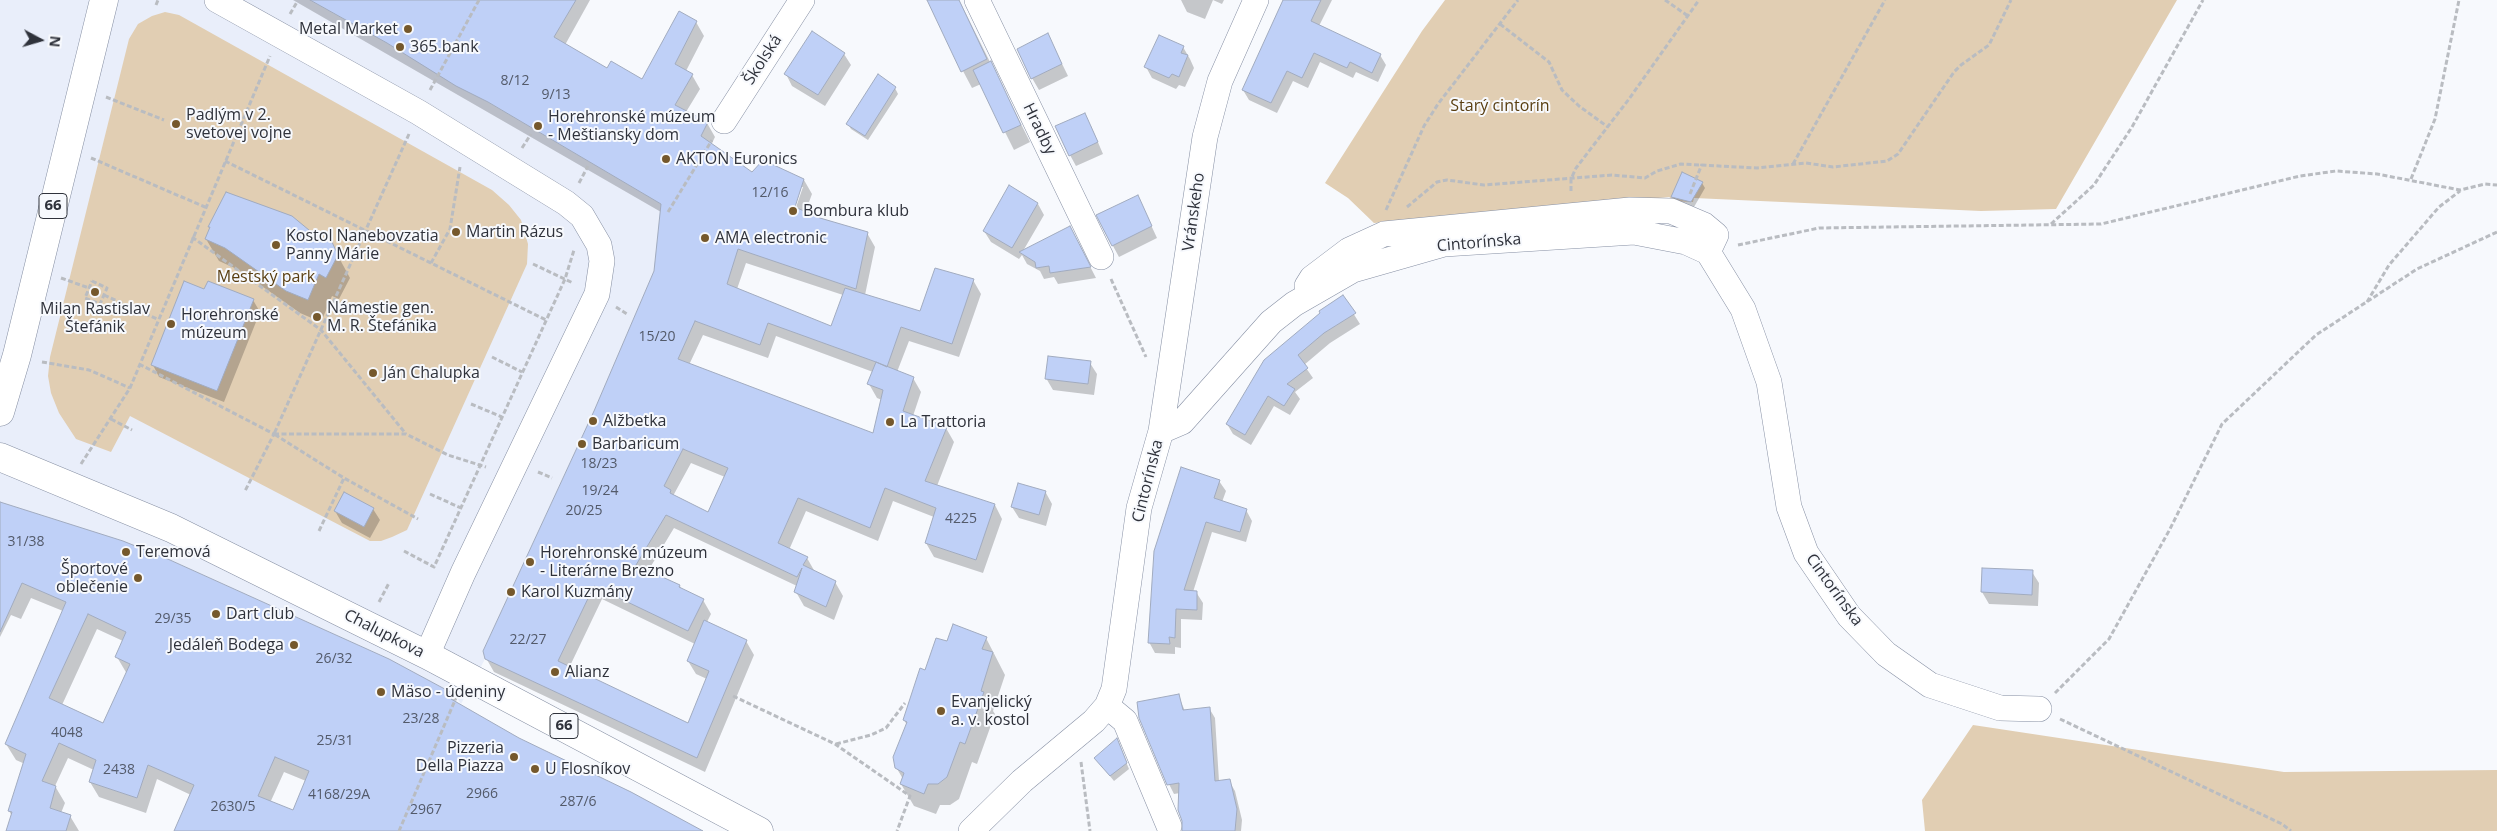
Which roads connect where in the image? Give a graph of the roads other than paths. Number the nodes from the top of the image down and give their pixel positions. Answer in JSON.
{"nodes":[{"id":1,"x":104,"y":0,"type":"edge"},
{"id":2,"x":217,"y":0,"type":"edge"},
{"id":3,"x":802,"y":0,"type":"edge"},
{"id":4,"x":977,"y":0,"type":"edge"},
{"id":5,"x":1256,"y":0,"type":"edge"},
{"id":6,"x":724,"y":121,"type":"road end"},
{"id":7,"x":1708,"y":252,"type":"junction"},
{"id":8,"x":1101,"y":257,"type":"road end"},
{"id":9,"x":1294,"y":304,"type":"junction"},
{"id":10,"x":0,"y":412,"type":"edge"},
{"id":11,"x":1161,"y":432,"type":"junction"},
{"id":12,"x":0,"y":457,"type":"edge"},
{"id":13,"x":427,"y":655,"type":"junction"},
{"id":14,"x":1107,"y":706,"type":"junction"},
{"id":15,"x":2039,"y":709,"type":"road end"},
{"id":16,"x":1169,"y":826,"type":"dead end"},
{"id":17,"x":759,"y":831,"type":"edge"},
{"id":18,"x":971,"y":831,"type":"edge"}],
"edges":[{"from":1,"to":10,"type":"main road","number":"66"},
{"from":2,"to":13,"type":"street"},
{"from":3,"to":6,"type":"street","name":"Školská"},
{"from":4,"to":8,"type":"street","name":"Hradby"},
{"from":5,"to":11,"type":"street","name":"Vránskeho"},
{"from":7,"to":9,"type":"street","name":"Cintorínska"},
{"from":7,"to":9,"type":"street"},
{"from":7,"to":15,"type":"street","name":"Cintorínska"},
{"from":9,"to":11,"type":"street","name":"Cintorínska"},
{"from":11,"to":14,"type":"street","name":"Cintorínska"},
{"from":12,"to":13,"type":"main road","name":"Chalupkova","number":"66"},
{"from":13,"to":17,"type":"main road","name":"Chalupkova","number":"66"},
{"from":14,"to":16,"type":"street"},
{"from":14,"to":18,"type":"street","name":"Cintorínska"}]}
